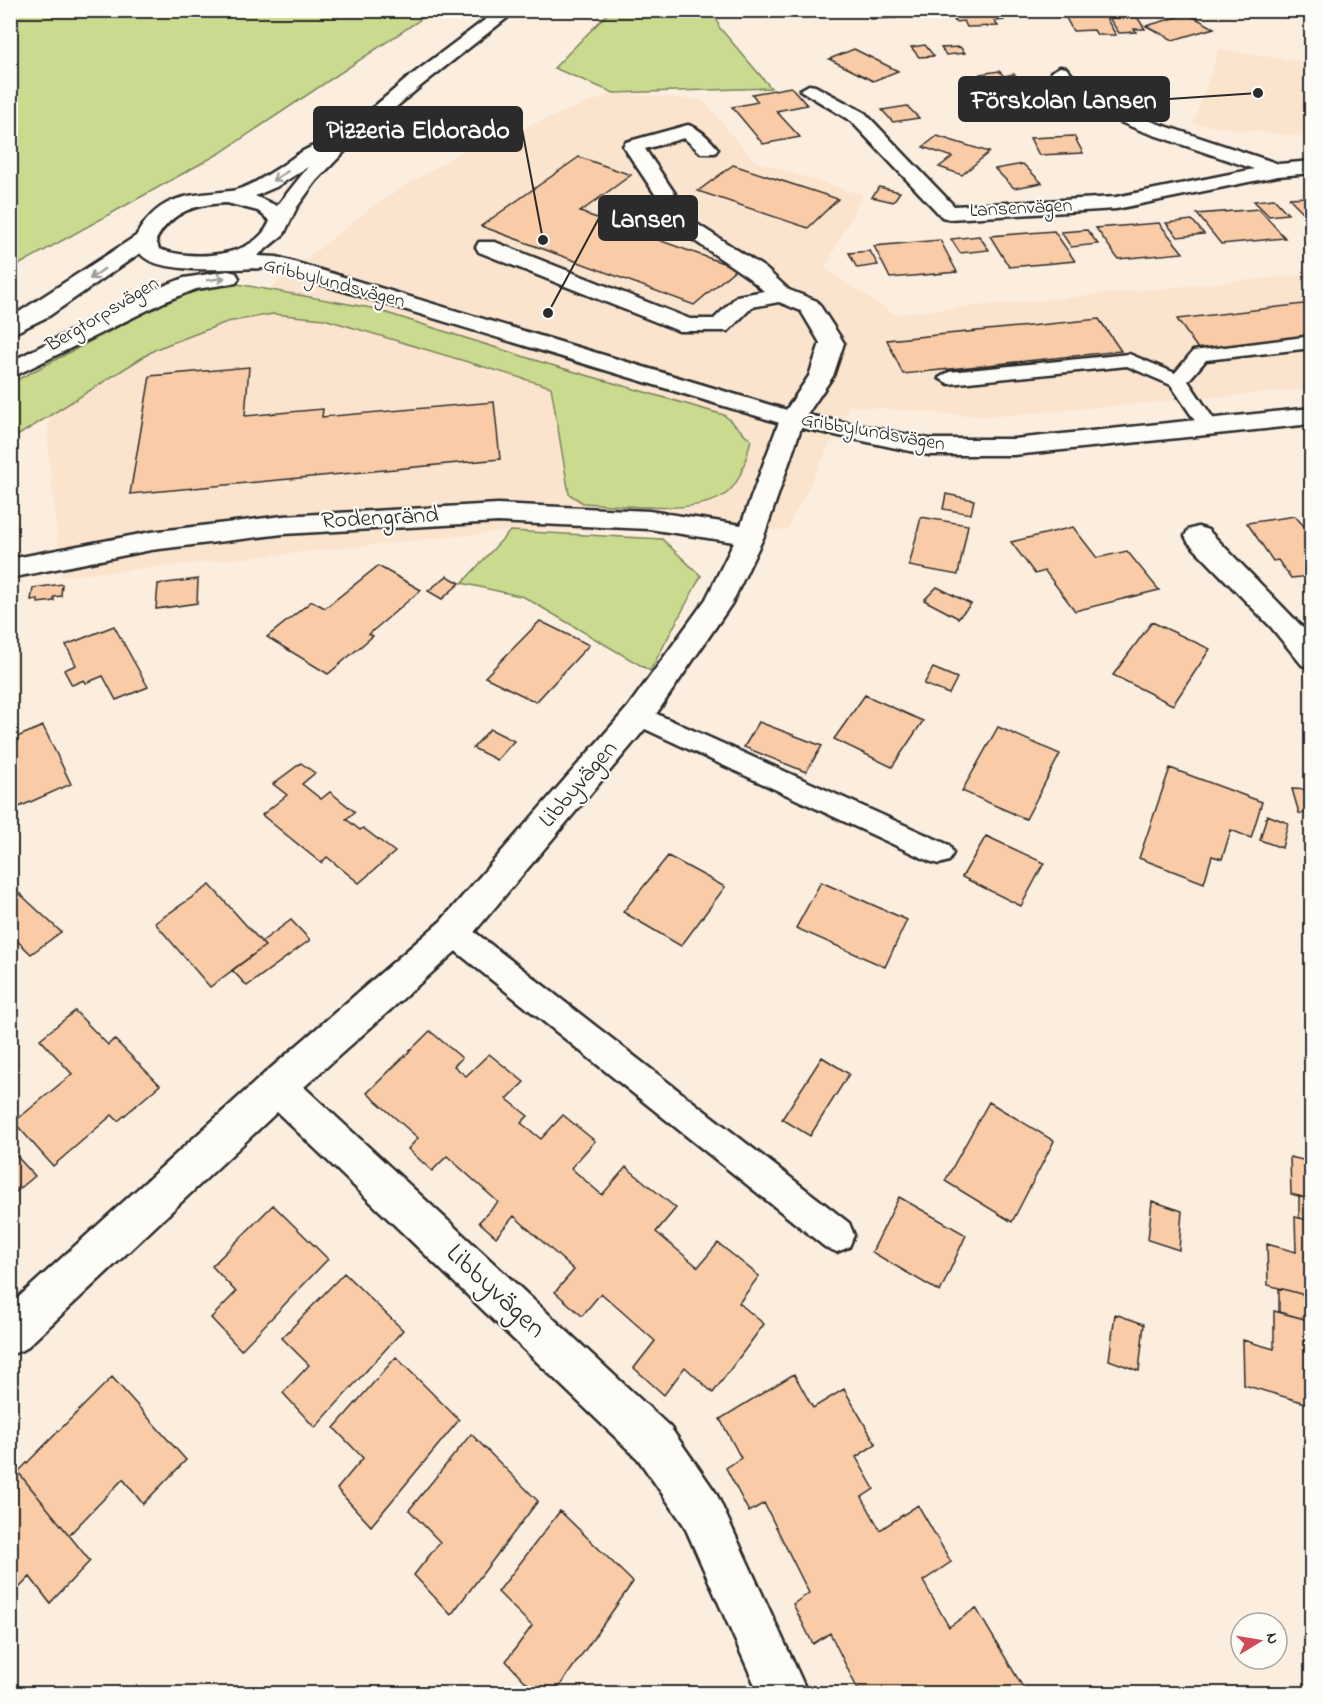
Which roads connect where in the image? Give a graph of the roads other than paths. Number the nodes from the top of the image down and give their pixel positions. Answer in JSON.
{"nodes":[{"id":1,"x":509,"y":10,"type":"edge"},
{"id":2,"x":1060,"y":72,"type":"dead end"},
{"id":3,"x":809,"y":90,"type":"dead end"},
{"id":4,"x":365,"y":123,"type":"junction"},
{"id":5,"x":708,"y":149,"type":"dead end"},
{"id":6,"x":1311,"y":167,"type":"edge"},
{"id":7,"x":1278,"y":170,"type":"junction"},
{"id":8,"x":237,"y":196,"type":"junction"},
{"id":9,"x":287,"y":235,"type":"junction"},
{"id":10,"x":145,"y":240,"type":"junction"},
{"id":11,"x":487,"y":247,"type":"dead end"},
{"id":12,"x":208,"y":262,"type":"junction"},
{"id":13,"x":781,"y":295,"type":"junction"},
{"id":14,"x":448,"y":316,"type":"junction"},
{"id":15,"x":10,"y":328,"type":"edge"},
{"id":16,"x":1311,"y":342,"type":"edge"},
{"id":17,"x":10,"y":370,"type":"edge"},
{"id":18,"x":949,"y":378,"type":"dead end"},
{"id":19,"x":1178,"y":381,"type":"junction"},
{"id":20,"x":1311,"y":416,"type":"edge"},
{"id":21,"x":792,"y":419,"type":"junction"},
{"id":22,"x":1209,"y":427,"type":"junction"},
{"id":23,"x":751,"y":536,"type":"junction"},
{"id":24,"x":1198,"y":536,"type":"dead end"},
{"id":25,"x":10,"y":570,"type":"edge"},
{"id":26,"x":1311,"y":657,"type":"edge"},
{"id":27,"x":639,"y":716,"type":"junction"},
{"id":28,"x":939,"y":853,"type":"dead end"},
{"id":29,"x":453,"y":932,"type":"junction"},
{"id":30,"x":278,"y":1087,"type":"junction"},
{"id":31,"x":837,"y":1235,"type":"dead end"},
{"id":32,"x":10,"y":1334,"type":"edge"},
{"id":33,"x":784,"y":1694,"type":"edge"}],
"edges":[{"from":1,"to":4,"type":"street","name":"Bergtorpsvägen"},
{"from":2,"to":7,"type":"street","name":"Lansenvägen"},
{"from":3,"to":7,"type":"street","name":"Lansenvägen"},
{"from":4,"to":8,"type":"street","name":"Bergtorpsvägen","one_way":true},
{"from":4,"to":9,"type":"street","name":"Bergtorpsvägen"},
{"from":5,"to":13,"type":"street"},
{"from":6,"to":7,"type":"street","name":"Lansenvägen"},
{"from":8,"to":9,"type":"street","name":"Bergtorpsvägen"},
{"from":8,"to":10,"type":"street","name":"Bergtorpsvägen"},
{"from":9,"to":12,"type":"street","name":"Bergtorpsvägen"},
{"from":9,"to":14,"type":"street","name":"Gribbylundsvägen"},
{"from":10,"to":12,"type":"street","name":"Bergtorpsvägen"},
{"from":10,"to":15,"type":"street","name":"Bergtorpsvägen","one_way":true},
{"from":11,"to":13,"type":"street"},
{"from":12,"to":14,"type":"street","name":"Gribbylundsvägen"},
{"from":12,"to":17,"type":"street","name":"Bergtorpsvägen"},
{"from":13,"to":21,"type":"street","name":"Libbyvägen"},
{"from":17,"to":14,"type":"street","one_way":true},
{"from":14,"to":21,"type":"street","name":"Gribbylundsvägen"},
{"from":16,"to":19,"type":"lane"},
{"from":18,"to":19,"type":"lane"},
{"from":19,"to":22,"type":"lane"},
{"from":20,"to":22,"type":"street","name":"Gribbylundsvägen"},
{"from":21,"to":22,"type":"street","name":"Gribbylundsvägen"},
{"from":21,"to":23,"type":"street","name":"Libbyvägen"},
{"from":23,"to":25,"type":"street","name":"Rodengränd"},
{"from":23,"to":27,"type":"street","name":"Libbyvägen"},
{"from":24,"to":26,"type":"street"},
{"from":27,"to":28,"type":"lane"},
{"from":27,"to":29,"type":"street","name":"Libbyvägen"},
{"from":29,"to":30,"type":"street","name":"Libbyvägen"},
{"from":29,"to":31,"type":"lane"},
{"from":30,"to":32,"type":"street","name":"Libbyvägen"},
{"from":30,"to":33,"type":"street","name":"Libbyvägen"}]}
